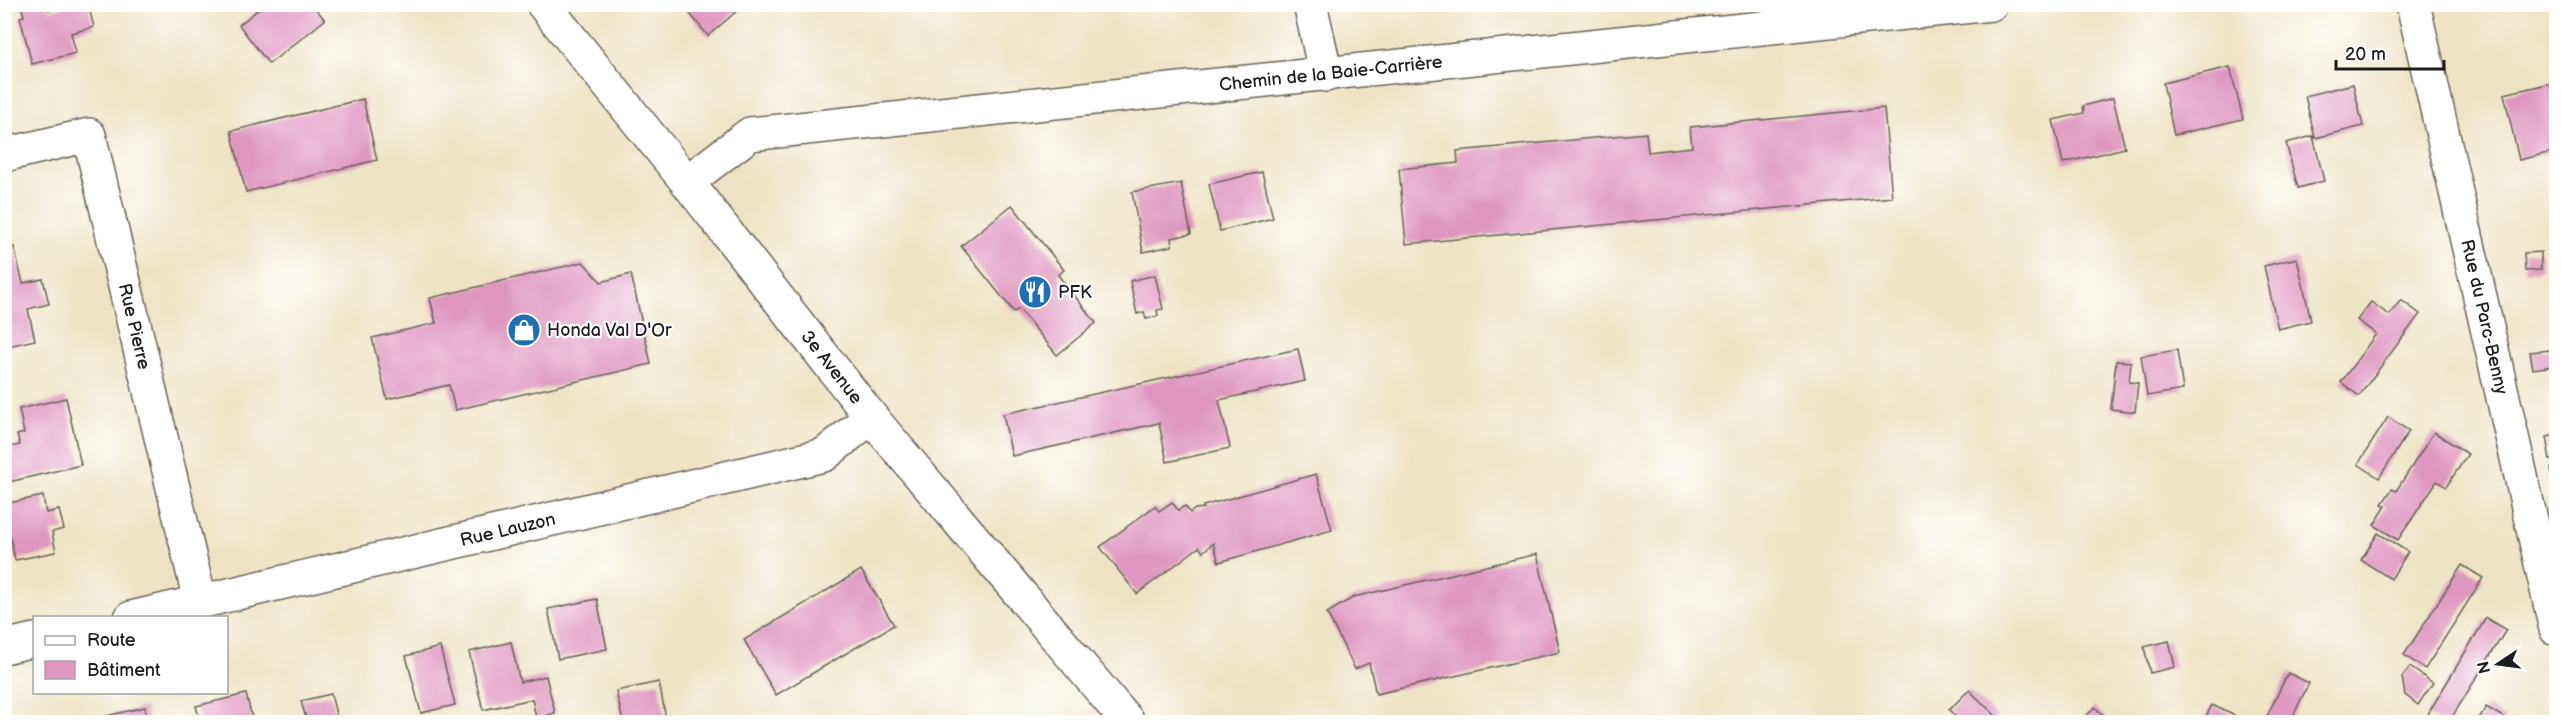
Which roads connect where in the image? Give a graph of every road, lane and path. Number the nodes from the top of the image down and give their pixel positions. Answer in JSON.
{"nodes":[{"id":1,"x":543,"y":4,"type":"edge"},
{"id":2,"x":1310,"y":4,"type":"edge"},
{"id":3,"x":1991,"y":4,"type":"edge"},
{"id":4,"x":2413,"y":4,"type":"edge"},
{"id":5,"x":1326,"y":75,"type":"junction"},
{"id":6,"x":4,"y":155,"type":"edge"},
{"id":7,"x":687,"y":182,"type":"junction"},
{"id":8,"x":871,"y":417,"type":"junction"},
{"id":9,"x":200,"y":601,"type":"junction"},
{"id":10,"x":139,"y":616,"type":"edge"},
{"id":11,"x":2556,"y":629,"type":"edge"},
{"id":12,"x":33,"y":640,"type":"edge"},
{"id":13,"x":4,"y":647,"type":"edge"},
{"id":14,"x":1128,"y":723,"type":"edge"}],
"edges":[{"from":1,"to":7,"type":"street","name":"3e Avenue"},
{"from":2,"to":5,"type":"street"},
{"from":3,"to":5,"type":"street","name":"Chemin de la Baie-Carrière"},
{"from":4,"to":11,"type":"street","name":"Rue du Parc-Benny"},
{"from":5,"to":7,"type":"street","name":"Chemin de la Baie-Carrière"},
{"from":6,"to":9,"type":"street","name":"Rue Pierre"},
{"from":7,"to":8,"type":"street","name":"3e Avenue"},
{"from":8,"to":9,"type":"street","name":"Rue Lauzon"},
{"from":8,"to":14,"type":"street","name":"3e Avenue"},
{"from":9,"to":10,"type":"street","name":"Rue Lauzon"},
{"from":12,"to":13,"type":"street"}]}
